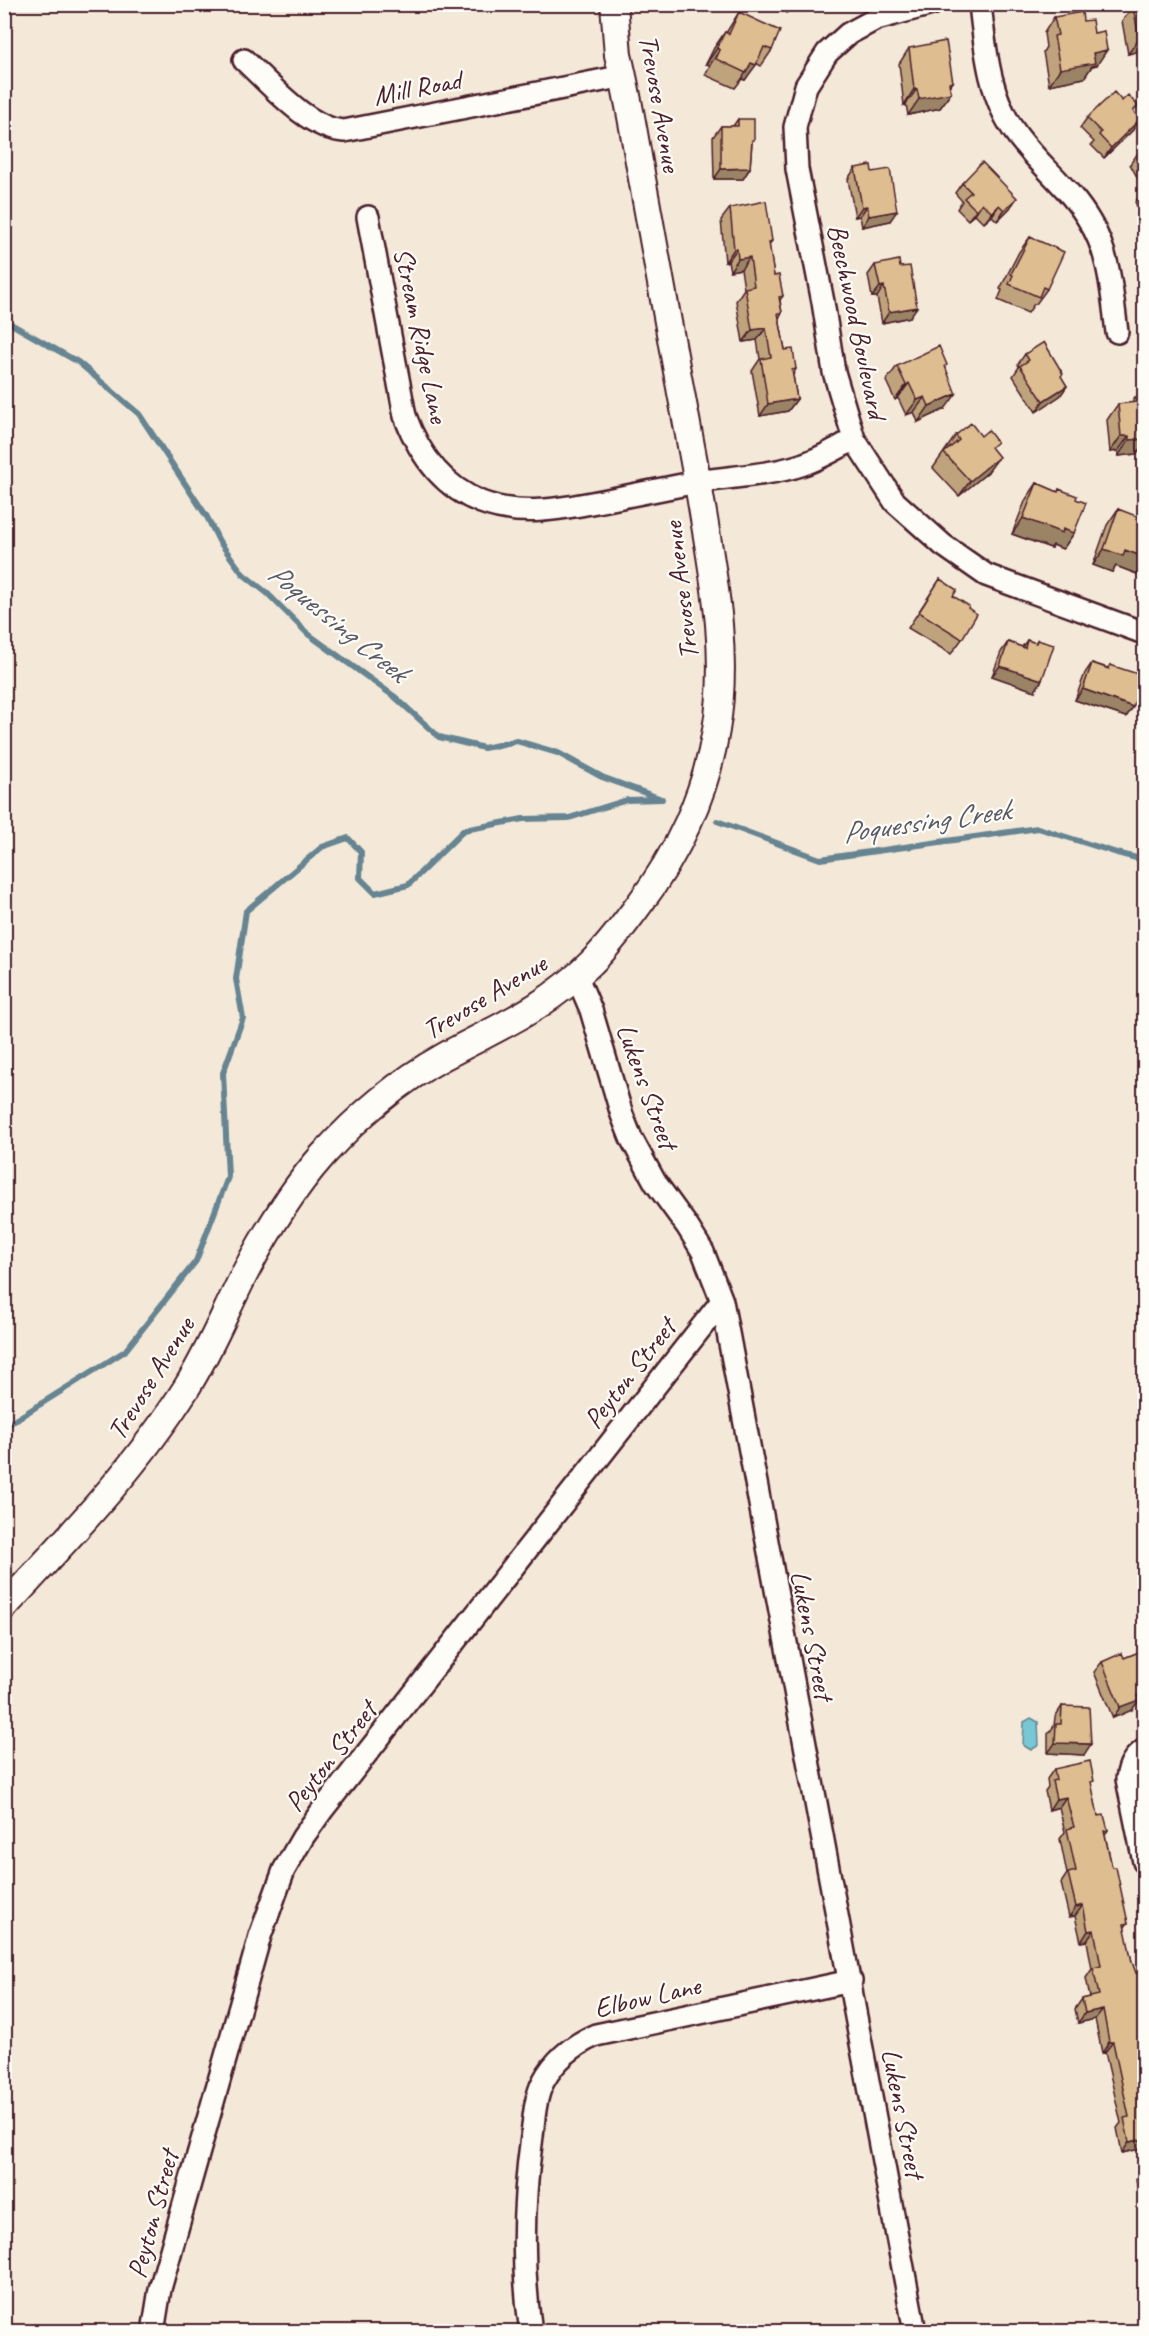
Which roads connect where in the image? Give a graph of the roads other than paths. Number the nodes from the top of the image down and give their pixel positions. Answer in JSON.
{"nodes":[{"id":1,"x":932,"y":4,"type":"edge"},
{"id":2,"x":980,"y":4,"type":"edge"},
{"id":3,"x":616,"y":8,"type":"edge"},
{"id":4,"x":244,"y":60,"type":"dead end"},
{"id":5,"x":624,"y":76,"type":"junction"},
{"id":6,"x":368,"y":217,"type":"dead end"},
{"id":7,"x":1117,"y":332,"type":"dead end"},
{"id":8,"x":854,"y":439,"type":"junction"},
{"id":9,"x":698,"y":482,"type":"junction"},
{"id":10,"x":1144,"y":633,"type":"edge"},
{"id":11,"x":577,"y":976,"type":"junction"},
{"id":12,"x":722,"y":1301,"type":"junction"},
{"id":13,"x":4,"y":1607,"type":"edge"},
{"id":14,"x":1144,"y":1750,"type":"edge"},
{"id":15,"x":1144,"y":1862,"type":"edge"},
{"id":16,"x":850,"y":1981,"type":"junction"},
{"id":17,"x":153,"y":2331,"type":"edge"},
{"id":18,"x":531,"y":2331,"type":"edge"},
{"id":19,"x":915,"y":2331,"type":"edge"}],
"edges":[{"from":1,"to":8,"type":"street","name":"Beechwood Boulevard"},
{"from":2,"to":7,"type":"street"},
{"from":3,"to":5,"type":"street","name":"Trevose Avenue"},
{"from":4,"to":5,"type":"street","name":"Mill Road"},
{"from":5,"to":9,"type":"street","name":"Trevose Avenue"},
{"from":6,"to":9,"type":"street","name":"Stream Ridge Lane"},
{"from":8,"to":9,"type":"street","name":"Stream Ridge Lane"},
{"from":8,"to":10,"type":"street","name":"Beechwood Boulevard"},
{"from":9,"to":11,"type":"street","name":"Trevose Avenue"},
{"from":11,"to":12,"type":"street","name":"Lukens Street"},
{"from":11,"to":13,"type":"street","name":"Trevose Avenue"},
{"from":12,"to":16,"type":"street","name":"Lukens Street"},
{"from":12,"to":17,"type":"street","name":"Peyton Street"},
{"from":14,"to":15,"type":"street"},
{"from":16,"to":18,"type":"street","name":"Elbow Lane"},
{"from":16,"to":19,"type":"street","name":"Lukens Street"}]}
